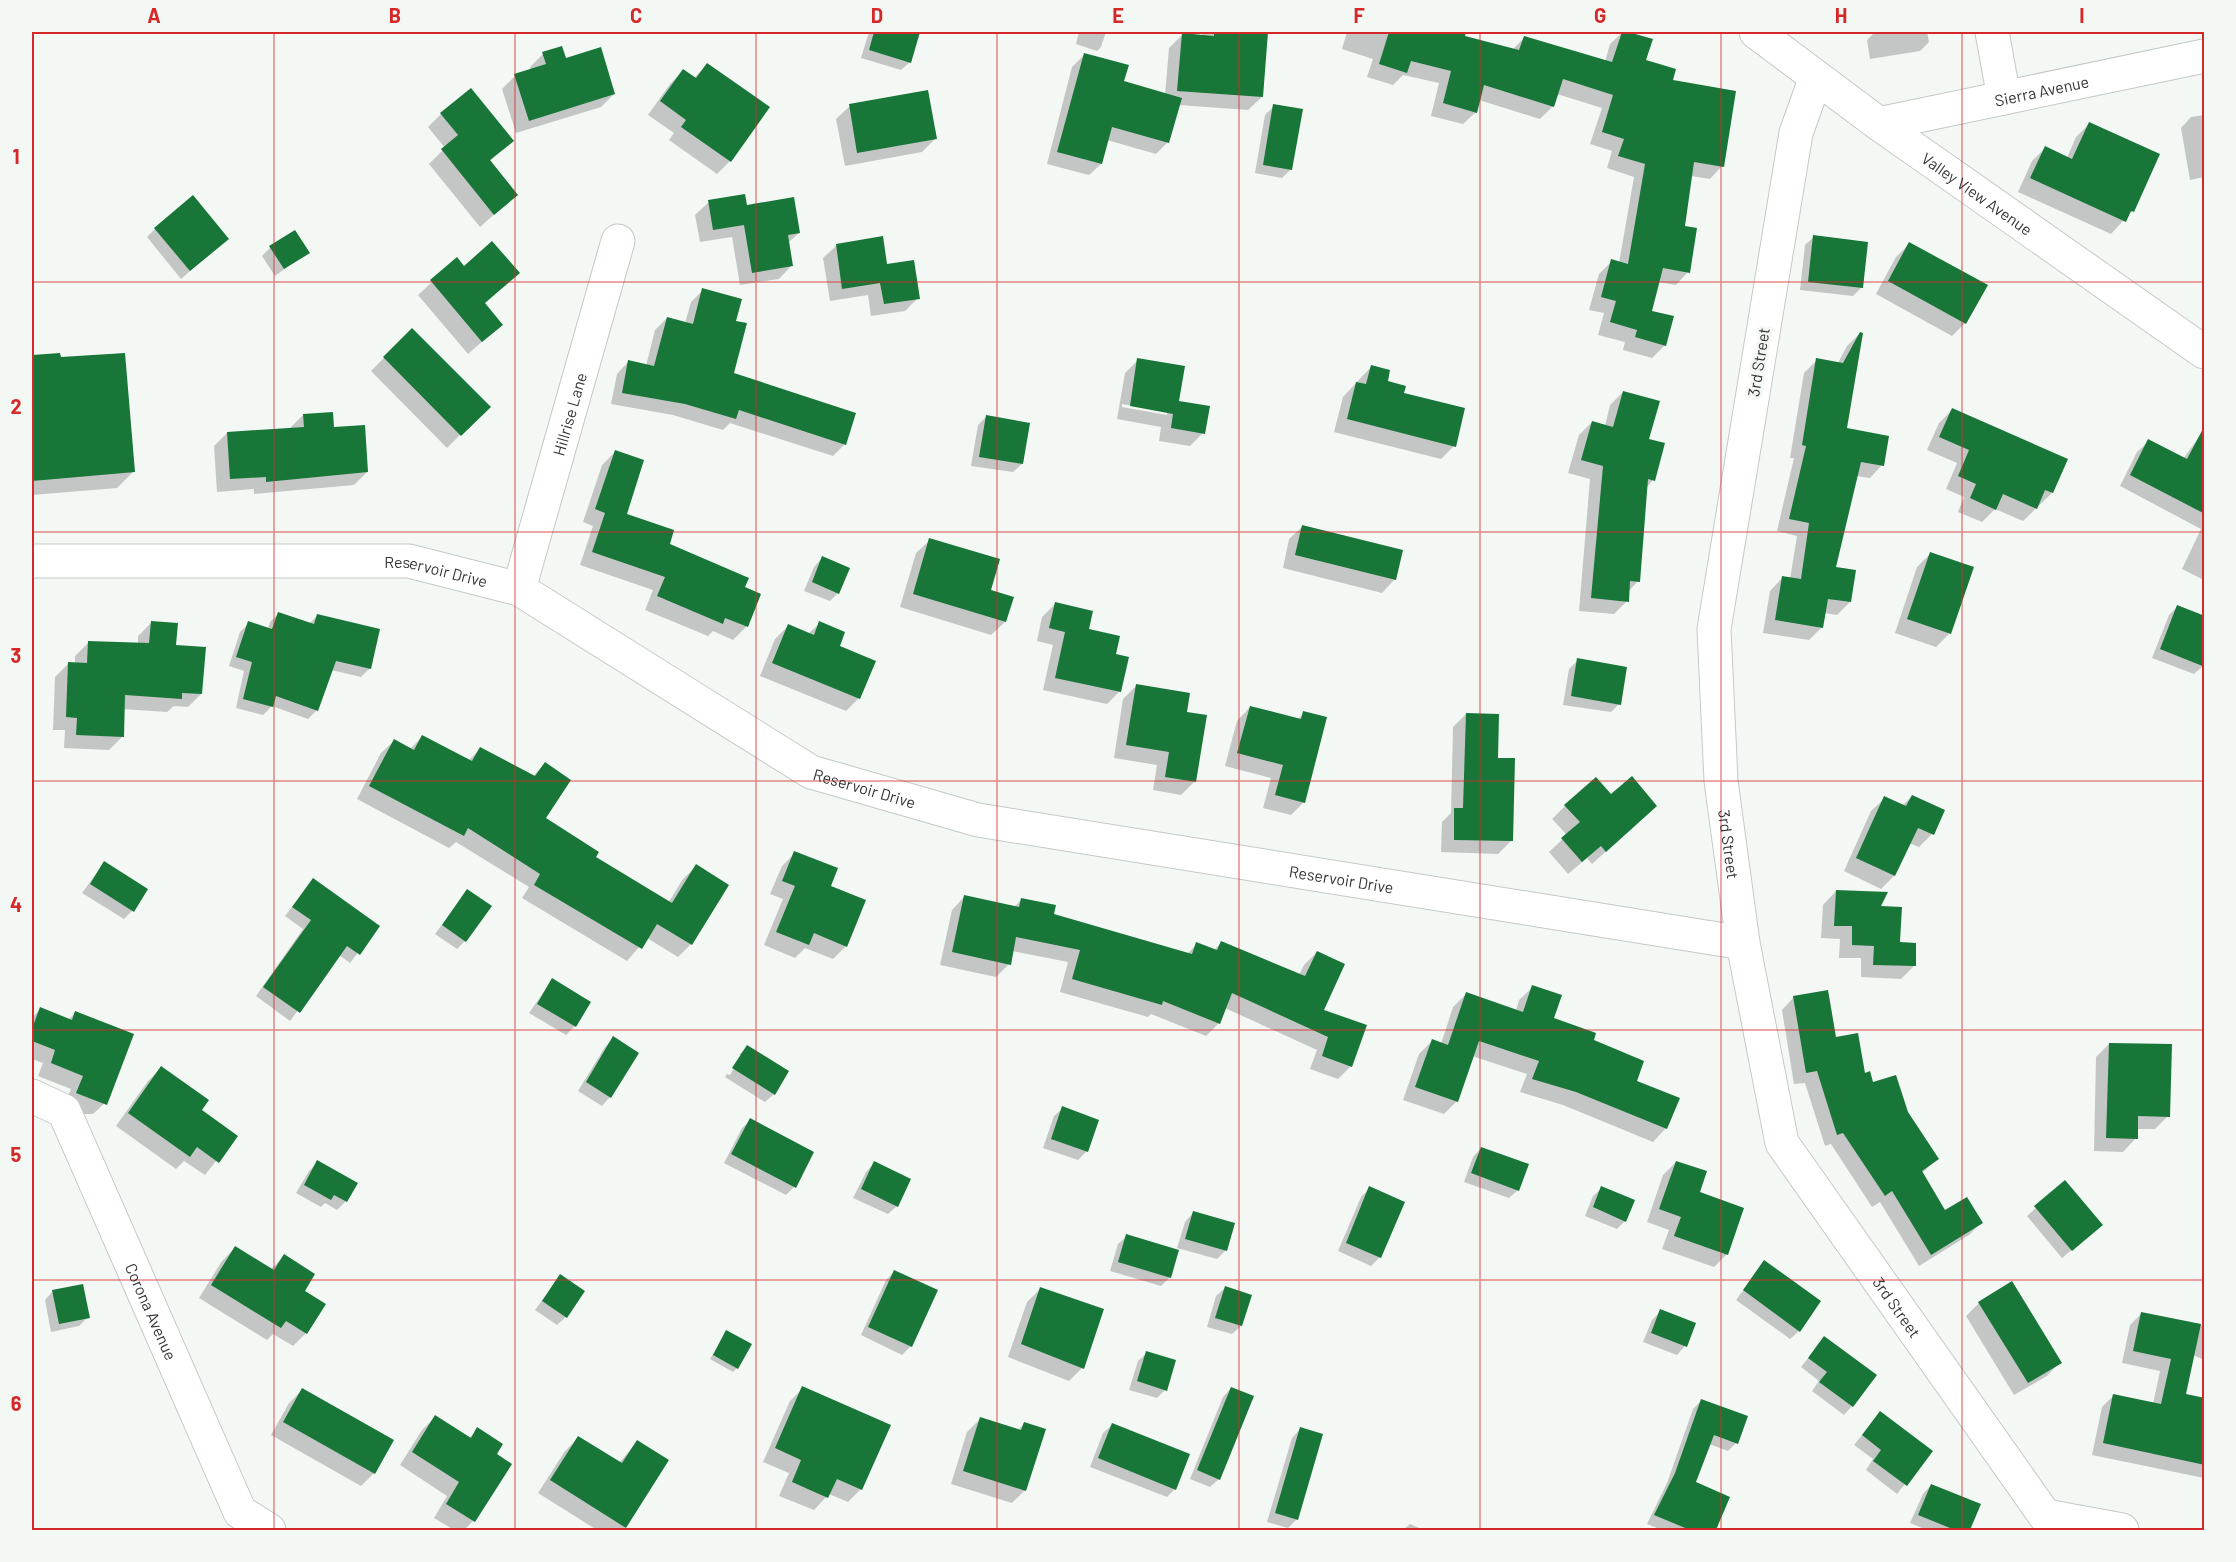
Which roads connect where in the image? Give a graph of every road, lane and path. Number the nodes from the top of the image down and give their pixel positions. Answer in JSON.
{"nodes":[{"id":1,"x":1756,"y":32,"type":"edge"},
{"id":2,"x":1992,"y":32,"type":"edge"},
{"id":3,"x":2205,"y":56,"type":"edge"},
{"id":4,"x":1816,"y":77,"type":"junction"},
{"id":5,"x":2004,"y":98,"type":"junction"},
{"id":6,"x":1879,"y":124,"type":"junction"},
{"id":7,"x":618,"y":241,"type":"dead end"},
{"id":8,"x":2205,"y":352,"type":"edge"},
{"id":9,"x":32,"y":561,"type":"edge"},
{"id":10,"x":519,"y":589,"type":"junction"},
{"id":11,"x":1743,"y":943,"type":"junction"},
{"id":12,"x":32,"y":1096,"type":"edge"},
{"id":13,"x":2050,"y":1523,"type":"edge"},
{"id":14,"x":269,"y":1530,"type":"edge"},
{"id":15,"x":2121,"y":1530,"type":"edge"}],
"edges":[{"from":1,"to":4,"type":"street","name":"Valley View Avenue"},
{"from":2,"to":5,"type":"street"},
{"from":3,"to":5,"type":"street","name":"Sierra Avenue"},
{"from":4,"to":6,"type":"street","name":"Valley View Avenue"},
{"from":4,"to":11,"type":"street","name":"3rd Street"},
{"from":5,"to":6,"type":"street","name":"Sierra Avenue"},
{"from":6,"to":8,"type":"street","name":"Valley View Avenue"},
{"from":7,"to":10,"type":"street","name":"Hillrise Lane"},
{"from":9,"to":10,"type":"street","name":"Reservoir Drive"},
{"from":10,"to":11,"type":"street","name":"Reservoir Drive"},
{"from":11,"to":13,"type":"street","name":"3rd Street"},
{"from":12,"to":14,"type":"street","name":"Corona Avenue"},
{"from":13,"to":15,"type":"street"}]}
